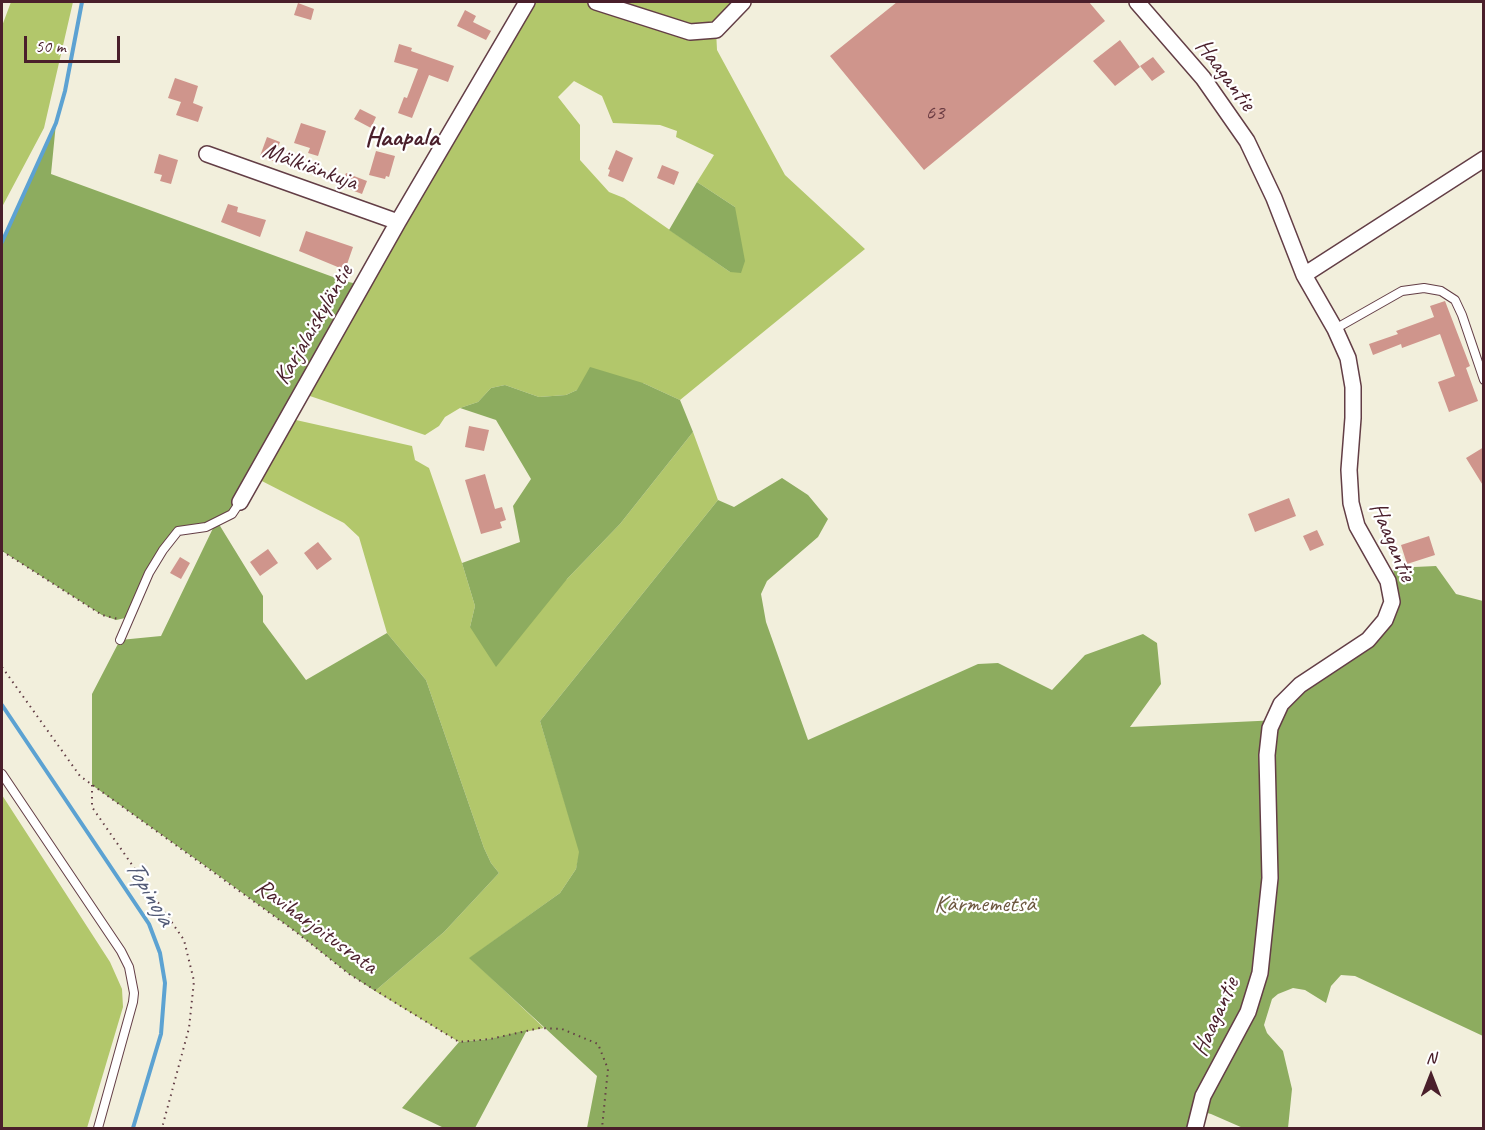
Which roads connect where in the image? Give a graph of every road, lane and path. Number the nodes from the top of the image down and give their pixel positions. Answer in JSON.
{"nodes":[{"id":1,"x":527,"y":2,"type":"edge"},
{"id":2,"x":596,"y":2,"type":"edge"},
{"id":3,"x":743,"y":2,"type":"edge"},
{"id":4,"x":1137,"y":2,"type":"edge"},
{"id":5,"x":207,"y":154,"type":"dead end"},
{"id":6,"x":1484,"y":159,"type":"edge"},
{"id":7,"x":398,"y":222,"type":"junction"},
{"id":8,"x":1304,"y":274,"type":"junction"},
{"id":9,"x":1335,"y":329,"type":"junction"},
{"id":10,"x":1484,"y":380,"type":"edge"},
{"id":11,"x":240,"y":502,"type":"joint"},
{"id":12,"x":2,"y":551,"type":"edge"},
{"id":13,"x":130,"y":617,"type":"junction"},
{"id":14,"x":120,"y":640,"type":"dead end"},
{"id":15,"x":2,"y":667,"type":"edge"},
{"id":16,"x":2,"y":774,"type":"edge"},
{"id":17,"x":92,"y":785,"type":"junction"},
{"id":18,"x":98,"y":1128,"type":"edge"},
{"id":19,"x":162,"y":1128,"type":"edge"},
{"id":20,"x":602,"y":1128,"type":"edge"},
{"id":21,"x":1195,"y":1128,"type":"edge"}],
"edges":[{"from":1,"to":7,"type":"street","name":"Karjalaiskyläntie"},
{"from":2,"to":3,"type":"street"},
{"from":4,"to":8,"type":"street","name":"Haagantie"},
{"from":5,"to":7,"type":"street","name":"Mälkiänkuja"},
{"from":6,"to":8,"type":"street"},
{"from":7,"to":11,"type":"street","name":"Karjalaiskyläntie"},
{"from":8,"to":9,"type":"street","name":"Haagantie"},
{"from":9,"to":10,"type":"lane"},
{"from":9,"to":21,"type":"street","name":"Haagantie"},
{"from":11,"to":13,"type":"lane","name":"Karjalaiskyläntie"},
{"from":12,"to":13,"type":"path"},
{"from":13,"to":14,"type":"lane","name":"Karjalaiskyläntie"},
{"from":15,"to":17,"type":"path","name":"Raviharjoitusrata"},
{"from":16,"to":18,"type":"lane"},
{"from":17,"to":19,"type":"path"},
{"from":17,"to":20,"type":"path","name":"Raviharjoitusrata"}]}
